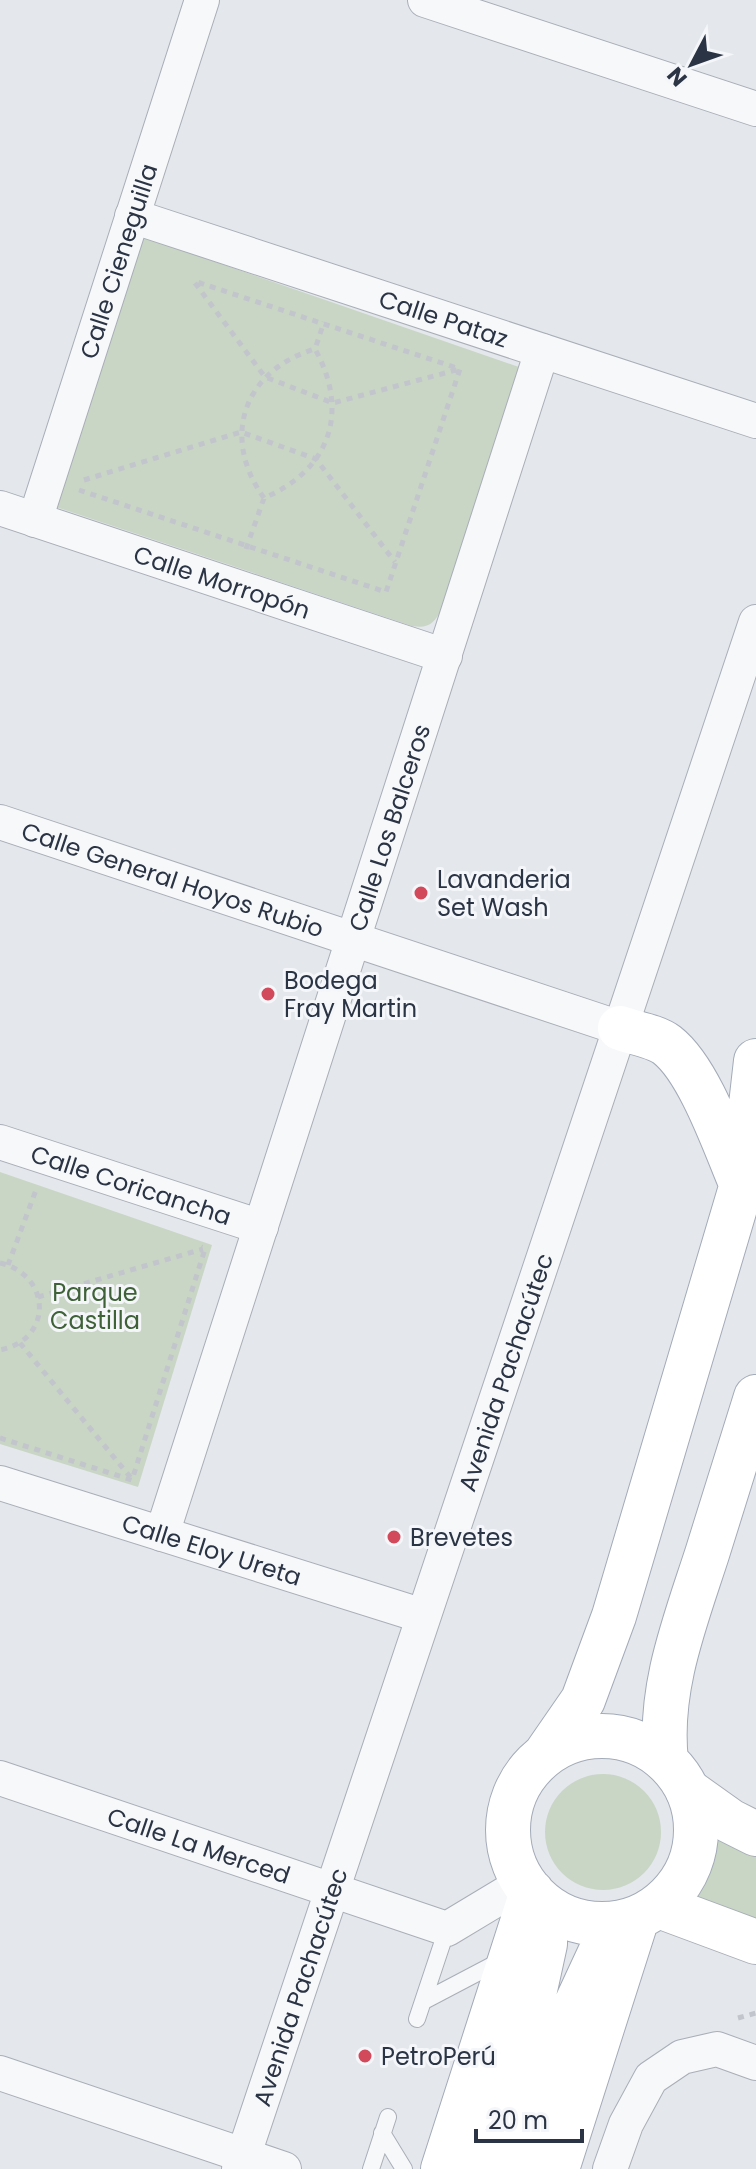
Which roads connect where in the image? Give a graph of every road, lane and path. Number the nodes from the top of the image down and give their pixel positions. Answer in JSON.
{"nodes":[{"id":1,"x":202,"y":0,"type":"edge"},
{"id":2,"x":425,"y":0,"type":"edge"},
{"id":3,"x":756,"y":109,"type":"edge"},
{"id":4,"x":132,"y":216,"type":"junction"},
{"id":5,"x":207,"y":241,"type":"junction"},
{"id":6,"x":194,"y":281,"type":"junction"},
{"id":7,"x":475,"y":329,"type":"junction"},
{"id":8,"x":542,"y":351,"type":"junction"},
{"id":9,"x":460,"y":369,"type":"junction"},
{"id":10,"x":265,"y":377,"type":"junction"},
{"id":11,"x":333,"y":403,"type":"junction"},
{"id":12,"x":756,"y":421,"type":"edge"},
{"id":13,"x":241,"y":432,"type":"junction"},
{"id":14,"x":316,"y":459,"type":"junction"},
{"id":15,"x":85,"y":466,"type":"dead end"},
{"id":16,"x":80,"y":481,"type":"junction"},
{"id":17,"x":264,"y":498,"type":"junction"},
{"id":18,"x":0,"y":508,"type":"edge"},
{"id":19,"x":35,"y":520,"type":"junction"},
{"id":20,"x":247,"y":546,"type":"junction"},
{"id":21,"x":396,"y":563,"type":"junction"},
{"id":22,"x":234,"y":586,"type":"junction"},
{"id":23,"x":756,"y":622,"type":"edge"},
{"id":24,"x":445,"y":656,"type":"junction"},
{"id":25,"x":0,"y":822,"type":"edge"},
{"id":26,"x":353,"y":941,"type":"junction"},
{"id":27,"x":620,"y":1028,"type":"junction"},
{"id":28,"x":756,"y":1061,"type":"edge"},
{"id":29,"x":0,"y":1142,"type":"edge"},
{"id":30,"x":742,"y":1184,"type":"junction"},
{"id":31,"x":24,"y":1186,"type":"dead end"},
{"id":32,"x":36,"y":1190,"type":"junction"},
{"id":33,"x":50,"y":1195,"type":"dead end"},
{"id":34,"x":261,"y":1227,"type":"junction"},
{"id":35,"x":191,"y":1244,"type":"dead end"},
{"id":36,"x":205,"y":1249,"type":"junction"},
{"id":37,"x":0,"y":1263,"type":"edge"},
{"id":38,"x":8,"y":1265,"type":"junction"},
{"id":39,"x":38,"y":1297,"type":"junction"},
{"id":40,"x":20,"y":1343,"type":"junction"},
{"id":41,"x":0,"y":1350,"type":"edge"},
{"id":42,"x":756,"y":1397,"type":"edge"},
{"id":43,"x":0,"y":1438,"type":"edge"},
{"id":44,"x":132,"y":1480,"type":"junction"},
{"id":45,"x":0,"y":1483,"type":"edge"},
{"id":46,"x":162,"y":1534,"type":"junction"},
{"id":47,"x":423,"y":1616,"type":"junction"},
{"id":48,"x":545,"y":1755,"type":"junction"},
{"id":49,"x":677,"y":1776,"type":"junction"},
{"id":50,"x":0,"y":1778,"type":"edge"},
{"id":51,"x":756,"y":1834,"type":"edge"},
{"id":52,"x":332,"y":1889,"type":"junction"},
{"id":53,"x":534,"y":1893,"type":"junction"},
{"id":54,"x":636,"y":1916,"type":"junction"},
{"id":55,"x":447,"y":1929,"type":"junction"},
{"id":56,"x":756,"y":1942,"type":"edge"},
{"id":57,"x":511,"y":1956,"type":"junction"},
{"id":58,"x":424,"y":2001,"type":"junction"},
{"id":59,"x":417,"y":2019,"type":"dead end"},
{"id":60,"x":756,"y":2063,"type":"edge"},
{"id":61,"x":0,"y":2073,"type":"edge"},
{"id":62,"x":241,"y":2162,"type":"edge"},
{"id":63,"x":284,"y":2169,"type":"edge"},
{"id":64,"x":371,"y":2169,"type":"edge"},
{"id":65,"x":404,"y":2169,"type":"edge"},
{"id":66,"x":443,"y":2169,"type":"edge"},
{"id":67,"x":479,"y":2169,"type":"edge"},
{"id":68,"x":518,"y":2169,"type":"edge"},
{"id":69,"x":557,"y":2169,"type":"edge"},
{"id":70,"x":610,"y":2169,"type":"edge"}],
"edges":[{"from":1,"to":4,"type":"street","name":"Calle Cieneguilla"},
{"from":2,"to":3,"type":"street"},
{"from":4,"to":5,"type":"street","name":"Calle Pataz"},
{"from":4,"to":19,"type":"street","name":"Calle Cieneguilla"},
{"from":5,"to":6,"type":"path"},
{"from":5,"to":7,"type":"street","name":"Calle Pataz"},
{"from":6,"to":9,"type":"path"},
{"from":6,"to":10,"type":"path"},
{"from":7,"to":8,"type":"street","name":"Calle Pataz"},
{"from":7,"to":9,"type":"path"},
{"from":8,"to":12,"type":"street","name":"Calle Pataz"},
{"from":8,"to":24,"type":"street","name":"Calle Los Balceros"},
{"from":9,"to":11,"type":"path"},
{"from":9,"to":21,"type":"path"},
{"from":10,"to":11,"type":"path"},
{"from":10,"to":11,"type":"path"},
{"from":10,"to":13,"type":"path"},
{"from":11,"to":14,"type":"path"},
{"from":13,"to":14,"type":"path"},
{"from":13,"to":16,"type":"path"},
{"from":13,"to":17,"type":"path"},
{"from":14,"to":17,"type":"path"},
{"from":14,"to":21,"type":"path"},
{"from":15,"to":16,"type":"path"},
{"from":16,"to":20,"type":"path"},
{"from":17,"to":20,"type":"path"},
{"from":18,"to":19,"type":"street","name":"Calle Morropón"},
{"from":19,"to":22,"type":"street","name":"Calle Morropón"},
{"from":20,"to":21,"type":"path"},
{"from":20,"to":22,"type":"path"},
{"from":22,"to":24,"type":"street","name":"Calle Morropón"},
{"from":23,"to":27,"type":"street","name":"Avenida Pachacútec"},
{"from":24,"to":26,"type":"street","name":"Calle Los Balceros"},
{"from":25,"to":26,"type":"street","name":"Calle General Hoyos Rubio"},
{"from":26,"to":27,"type":"street","name":"Calle General Hoyos Rubio"},
{"from":26,"to":34,"type":"street","name":"Calle Los Balceros"},
{"from":27,"to":30,"type":"main road"},
{"from":27,"to":47,"type":"street","name":"Avenida Pachacútec"},
{"from":28,"to":30,"type":"main road"},
{"from":29,"to":34,"type":"street","name":"Calle Coricancha"},
{"from":30,"to":48,"type":"main road"},
{"from":31,"to":32,"type":"path"},
{"from":32,"to":33,"type":"path"},
{"from":32,"to":38,"type":"path"},
{"from":34,"to":36,"type":"path"},
{"from":34,"to":46,"type":"street","name":"Calle Los Balceros"},
{"from":35,"to":36,"type":"path"},
{"from":36,"to":39,"type":"path"},
{"from":36,"to":44,"type":"path"},
{"from":37,"to":38,"type":"path"},
{"from":38,"to":39,"type":"path"},
{"from":39,"to":40,"type":"path"},
{"from":40,"to":41,"type":"path"},
{"from":40,"to":44,"type":"path"},
{"from":42,"to":49,"type":"main road"},
{"from":43,"to":44,"type":"path"},
{"from":44,"to":46,"type":"path"},
{"from":45,"to":46,"type":"street","name":"Calle Eloy Ureta"},
{"from":46,"to":47,"type":"street","name":"Calle Eloy Ureta"},
{"from":47,"to":52,"type":"street","name":"Avenida Pachacútec"},
{"from":48,"to":49,"type":"main road"},
{"from":48,"to":53,"type":"main road"},
{"from":49,"to":51,"type":"main road"},
{"from":49,"to":54,"type":"main road"},
{"from":50,"to":52,"type":"street","name":"Calle La Merced"},
{"from":52,"to":55,"type":"street","name":"Calle La Merced"},
{"from":52,"to":62,"type":"street","name":"Avenida Pachacútec"},
{"from":53,"to":54,"type":"main road"},
{"from":53,"to":55,"type":"street"},
{"from":53,"to":57,"type":"main road"},
{"from":53,"to":67,"type":"main road"},
{"from":54,"to":56,"type":"main road"},
{"from":54,"to":68,"type":"main road"},
{"from":54,"to":69,"type":"main road"},
{"from":55,"to":58,"type":"lane"},
{"from":57,"to":58,"type":"lane"},
{"from":57,"to":66,"type":"main road"},
{"from":58,"to":59,"type":"lane"},
{"from":60,"to":70,"type":"street"},
{"from":61,"to":62,"type":"street"},
{"from":62,"to":63,"type":"street"},
{"from":64,"to":65,"type":"lane"}]}
